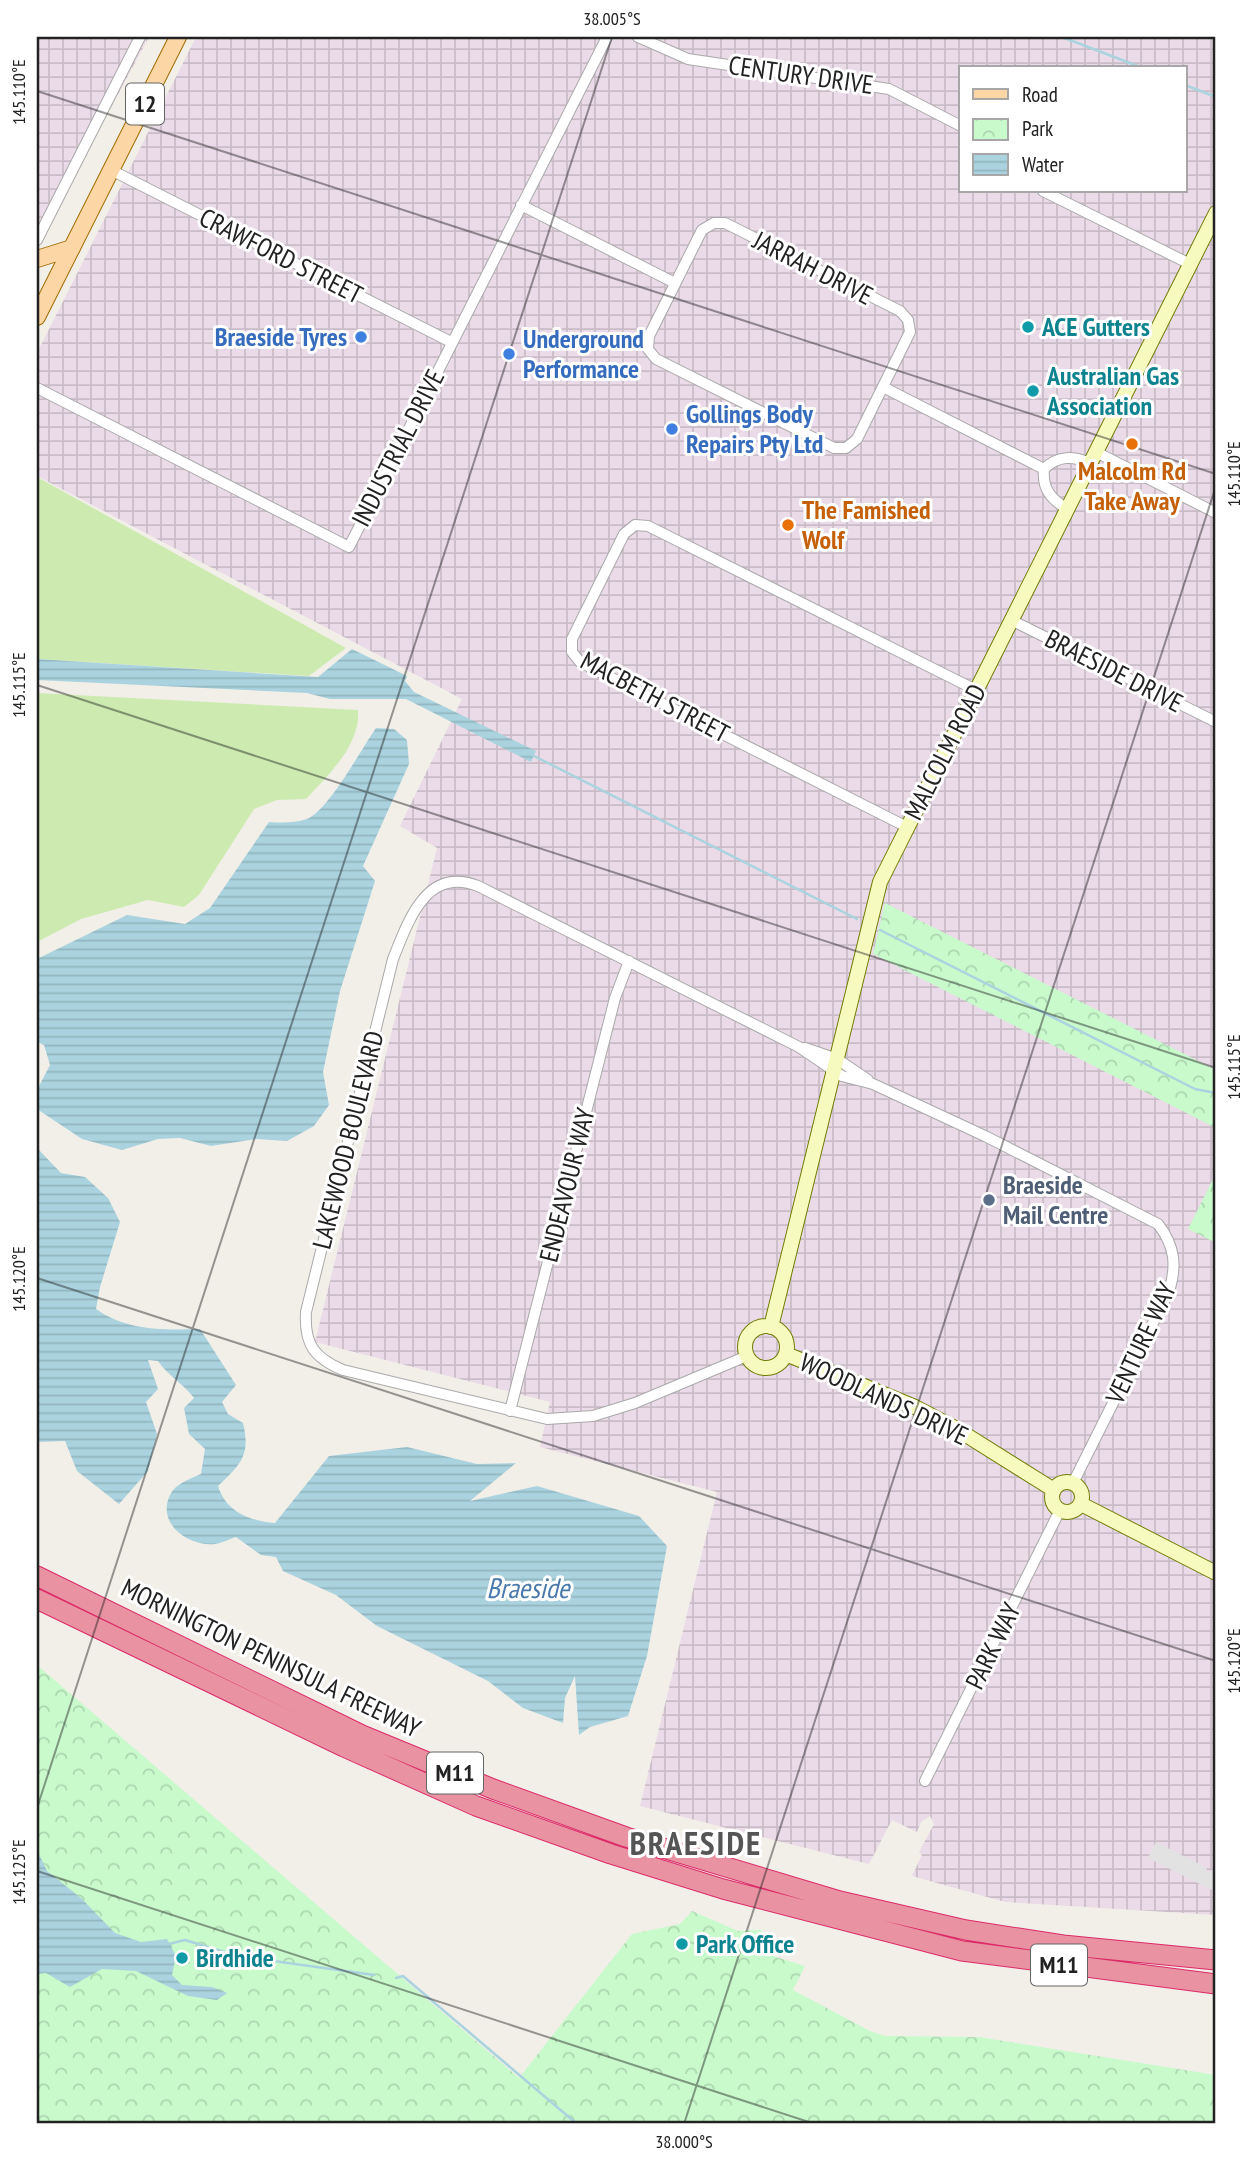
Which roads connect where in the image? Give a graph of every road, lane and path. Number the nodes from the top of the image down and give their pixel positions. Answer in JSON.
{"nodes":[{"id":1,"x":140,"y":37,"type":"edge"},
{"id":2,"x":178,"y":37,"type":"edge"},
{"id":3,"x":607,"y":37,"type":"edge"},
{"id":4,"x":638,"y":37,"type":"edge"},
{"id":5,"x":959,"y":125,"type":"edge"},
{"id":6,"x":111,"y":170,"type":"junction"},
{"id":7,"x":1045,"y":192,"type":"edge"},
{"id":8,"x":521,"y":205,"type":"junction"},
{"id":9,"x":1216,"y":213,"type":"edge"},
{"id":10,"x":37,"y":240,"type":"edge"},
{"id":11,"x":72,"y":248,"type":"junction"},
{"id":12,"x":37,"y":259,"type":"edge"},
{"id":13,"x":1190,"y":264,"type":"junction"},
{"id":14,"x":675,"y":283,"type":"junction"},
{"id":15,"x":37,"y":317,"type":"edge"},
{"id":16,"x":451,"y":342,"type":"junction"},
{"id":17,"x":883,"y":387,"type":"junction"},
{"id":18,"x":37,"y":388,"type":"edge"},
{"id":19,"x":1093,"y":458,"type":"junction"},
{"id":20,"x":1044,"y":469,"type":"junction"},
{"id":21,"x":1067,"y":509,"type":"junction"},
{"id":22,"x":1216,"y":513,"type":"edge"},
{"id":23,"x":1011,"y":620,"type":"junction"},
{"id":24,"x":976,"y":690,"type":"junction"},
{"id":25,"x":1216,"y":722,"type":"edge"},
{"id":26,"x":907,"y":827,"type":"junction"},
{"id":27,"x":629,"y":961,"type":"junction"},
{"id":28,"x":836,"y":1065,"type":"junction"},
{"id":29,"x":771,"y":1327,"type":"junction"},
{"id":30,"x":786,"y":1354,"type":"junction"},
{"id":31,"x":747,"y":1356,"type":"junction"},
{"id":32,"x":510,"y":1411,"type":"junction"},
{"id":33,"x":1073,"y":1483,"type":"junction"},
{"id":34,"x":1054,"y":1490,"type":"junction"},
{"id":35,"x":1081,"y":1504,"type":"junction"},
{"id":36,"x":1060,"y":1510,"type":"junction"},
{"id":37,"x":1216,"y":1573,"type":"edge"},
{"id":38,"x":37,"y":1574,"type":"edge"},
{"id":39,"x":37,"y":1601,"type":"edge"},
{"id":40,"x":925,"y":1781,"type":"dead end"},
{"id":41,"x":1216,"y":1960,"type":"edge"},
{"id":42,"x":1216,"y":1984,"type":"edge"}],
"edges":[{"from":1,"to":10,"type":"street"},
{"from":2,"to":6,"type":"main road","number":"12"},
{"from":3,"to":8,"type":"street","name":"INDUSTRIAL DRIVE"},
{"from":4,"to":5,"type":"street","name":"CENTURY DRIVE"},
{"from":6,"to":11,"type":"main road","number":"12"},
{"from":6,"to":16,"type":"street","name":"CRAWFORD STREET"},
{"from":7,"to":13,"type":"street"},
{"from":8,"to":14,"type":"street"},
{"from":8,"to":16,"type":"street","name":"INDUSTRIAL DRIVE"},
{"from":9,"to":13,"type":"street","name":"MALCOLM ROAD"},
{"from":11,"to":12,"type":"main road"},
{"from":11,"to":15,"type":"main road","number":"12"},
{"from":13,"to":19,"type":"street","name":"MALCOLM ROAD"},
{"from":14,"to":17,"type":"street","name":"JARRAH DRIVE"},
{"from":14,"to":17,"type":"street","name":"JARRAH DRIVE"},
{"from":16,"to":18,"type":"street","name":"INDUSTRIAL DRIVE"},
{"from":17,"to":20,"type":"street"},
{"from":19,"to":20,"type":"street"},
{"from":19,"to":21,"type":"street","name":"MALCOLM ROAD"},
{"from":19,"to":22,"type":"street"},
{"from":20,"to":21,"type":"street"},
{"from":21,"to":23,"type":"street","name":"MALCOLM ROAD"},
{"from":23,"to":24,"type":"street","name":"MALCOLM ROAD"},
{"from":23,"to":25,"type":"street","name":"BRAESIDE DRIVE"},
{"from":24,"to":26,"type":"street","name":"MALCOLM ROAD"},
{"from":24,"to":26,"type":"street","name":"MACBETH STREET"},
{"from":26,"to":28,"type":"street","name":"MALCOLM ROAD"},
{"from":27,"to":28,"type":"street","name":"LAKEWOOD BOULEVARD"},
{"from":27,"to":32,"type":"street","name":"ENDEAVOUR WAY"},
{"from":27,"to":32,"type":"street","name":"LAKEWOOD BOULEVARD"},
{"from":28,"to":29,"type":"street","name":"MALCOLM ROAD"},
{"from":28,"to":33,"type":"street","name":"VENTURE WAY"},
{"from":29,"to":30,"type":"street"},
{"from":29,"to":31,"type":"street"},
{"from":30,"to":31,"type":"street"},
{"from":30,"to":34,"type":"street","name":"WOODLANDS DRIVE"},
{"from":31,"to":32,"type":"street","name":"LAKEWOOD BOULEVARD"},
{"from":33,"to":34,"type":"street"},
{"from":33,"to":35,"type":"street"},
{"from":34,"to":36,"type":"street"},
{"from":35,"to":36,"type":"street"},
{"from":35,"to":37,"type":"street"},
{"from":36,"to":40,"type":"street","name":"PARK WAY"},
{"from":38,"to":41,"type":"highway","name":"MORNINGTON PENINSULA FREEWAY","number":"M11"},
{"from":39,"to":42,"type":"highway","name":"MORNINGTON PENINSULA FREEWAY","number":"M11"}]}
